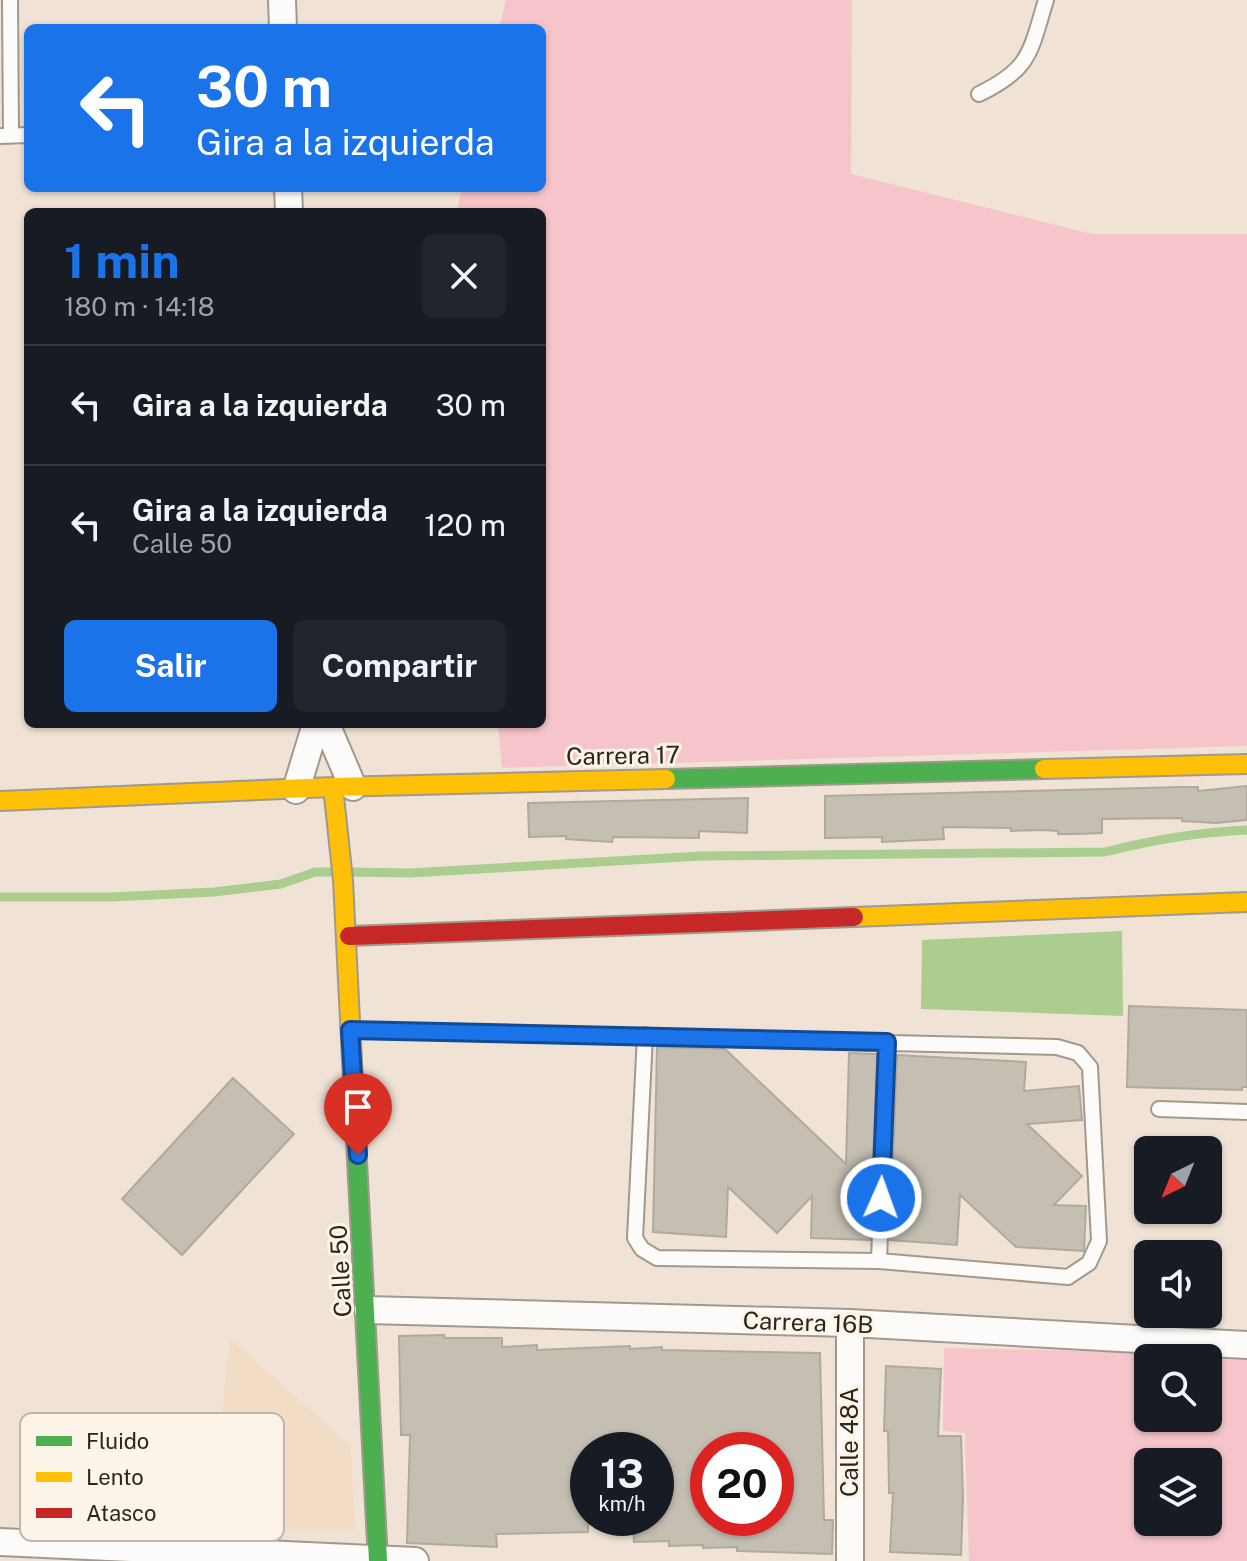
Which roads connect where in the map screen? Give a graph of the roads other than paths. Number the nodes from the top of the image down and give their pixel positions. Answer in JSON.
{"nodes":[{"id":1,"x":10,"y":0,"type":"edge"},
{"id":2,"x":282,"y":0,"type":"edge"},
{"id":3,"x":1046,"y":0,"type":"edge"},
{"id":4,"x":283,"y":24,"type":"edge"},
{"id":5,"x":979,"y":94,"type":"dead end"},
{"id":6,"x":5,"y":136,"type":"edge"},
{"id":7,"x":315,"y":728,"type":"edge"},
{"id":8,"x":327,"y":728,"type":"edge"},
{"id":9,"x":1247,"y":764,"type":"edge"},
{"id":10,"x":343,"y":787,"type":"junction"},
{"id":11,"x":296,"y":790,"type":"junction"},
{"id":12,"x":0,"y":801,"type":"edge"},
{"id":13,"x":1247,"y":902,"type":"edge"},
{"id":14,"x":349,"y":936,"type":"junction"},
{"id":15,"x":350,"y":1030,"type":"junction"},
{"id":16,"x":645,"y":1035,"type":"junction"},
{"id":17,"x":887,"y":1042,"type":"junction"},
{"id":18,"x":1159,"y":1109,"type":"dead end"},
{"id":19,"x":1247,"y":1112,"type":"edge"},
{"id":20,"x":879,"y":1261,"type":"junction"},
{"id":21,"x":368,"y":1310,"type":"junction"},
{"id":22,"x":850,"y":1323,"type":"junction"},
{"id":23,"x":1247,"y":1345,"type":"edge"},
{"id":24,"x":0,"y":1542,"type":"edge"},
{"id":25,"x":121,"y":1554,"type":"edge"},
{"id":26,"x":378,"y":1560,"type":"edge"},
{"id":27,"x":415,"y":1561,"type":"edge"},
{"id":28,"x":850,"y":1561,"type":"edge"}],
"edges":[{"from":1,"to":6,"type":"lane"},
{"from":2,"to":4,"type":"street"},
{"from":3,"to":5,"type":"lane"},
{"from":7,"to":11,"type":"street"},
{"from":8,"to":10,"type":"street"},
{"from":9,"to":10,"type":"street","name":"Carrera 17"},
{"from":10,"to":11,"type":"street","name":"Carrera 17"},
{"from":10,"to":14,"type":"street","name":"Calle 50"},
{"from":11,"to":12,"type":"street","name":"Carrera 17"},
{"from":13,"to":14,"type":"street"},
{"from":14,"to":15,"type":"street","name":"Calle 50"},
{"from":15,"to":16,"type":"lane"},
{"from":15,"to":21,"type":"street","name":"Calle 50"},
{"from":16,"to":17,"type":"lane"},
{"from":16,"to":20,"type":"lane"},
{"from":17,"to":20,"type":"lane"},
{"from":17,"to":20,"type":"lane"},
{"from":18,"to":19,"type":"lane"},
{"from":21,"to":22,"type":"street","name":"Carrera 16B"},
{"from":21,"to":26,"type":"street","name":"Calle 50"},
{"from":22,"to":23,"type":"street","name":"Carrera 16B"},
{"from":22,"to":28,"type":"street","name":"Calle 48A"},
{"from":24,"to":25,"type":"street"},
{"from":25,"to":26,"type":"street"},
{"from":26,"to":27,"type":"street"}]}
